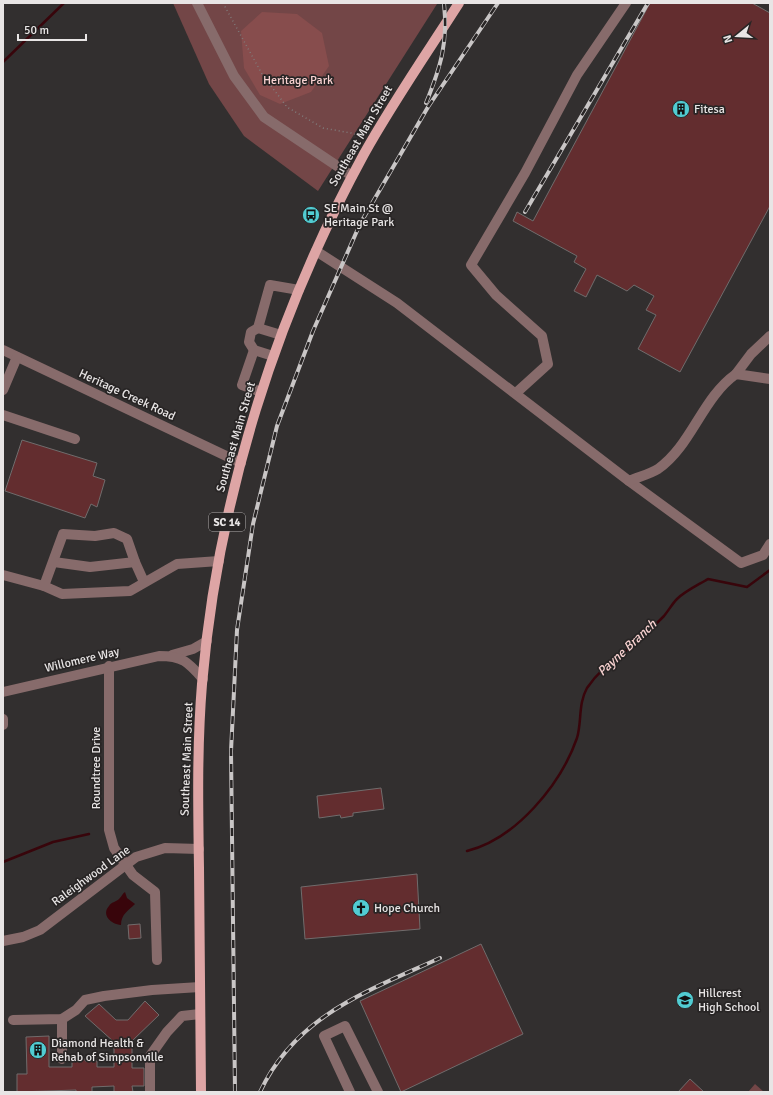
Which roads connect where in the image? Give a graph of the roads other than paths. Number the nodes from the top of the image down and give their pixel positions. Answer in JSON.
{"nodes":[{"id":1,"x":197,"y":3,"type":"edge"},
{"id":2,"x":459,"y":3,"type":"edge"},
{"id":3,"x":626,"y":3,"type":"edge"},
{"id":4,"x":352,"y":176,"type":"junction"},
{"id":5,"x":316,"y":251,"type":"junction"},
{"id":6,"x":299,"y":290,"type":"junction"},
{"id":7,"x":258,"y":328,"type":"junction"},
{"id":8,"x":281,"y":335,"type":"junction"},
{"id":9,"x":770,"y":336,"type":"edge"},
{"id":10,"x":3,"y":350,"type":"edge"},
{"id":11,"x":254,"y":350,"type":"junction"},
{"id":12,"x":273,"y":356,"type":"junction"},
{"id":13,"x":17,"y":357,"type":"junction"},
{"id":14,"x":736,"y":374,"type":"junction"},
{"id":15,"x":770,"y":379,"type":"edge"},
{"id":16,"x":3,"y":390,"type":"edge"},
{"id":17,"x":262,"y":392,"type":"junction"},
{"id":18,"x":516,"y":393,"type":"junction"},
{"id":19,"x":3,"y":415,"type":"edge"},
{"id":20,"x":76,"y":440,"type":"dead end"},
{"id":21,"x":241,"y":463,"type":"junction"},
{"id":22,"x":629,"y":480,"type":"junction"},
{"id":23,"x":770,"y":544,"type":"edge"},
{"id":24,"x":219,"y":561,"type":"junction"},
{"id":25,"x":54,"y":562,"type":"junction"},
{"id":26,"x":135,"y":562,"type":"junction"},
{"id":27,"x":3,"y":575,"type":"edge"},
{"id":28,"x":144,"y":582,"type":"junction"},
{"id":29,"x":44,"y":586,"type":"junction"},
{"id":30,"x":207,"y":641,"type":"junction"},
{"id":31,"x":168,"y":656,"type":"junction"},
{"id":32,"x":110,"y":666,"type":"junction"},
{"id":33,"x":203,"y":679,"type":"junction"},
{"id":34,"x":3,"y":692,"type":"edge"},
{"id":35,"x":3,"y":719,"type":"edge"},
{"id":36,"x":3,"y":725,"type":"edge"},
{"id":37,"x":199,"y":849,"type":"junction"},
{"id":38,"x":126,"y":864,"type":"junction"},
{"id":39,"x":3,"y":941,"type":"edge"},
{"id":40,"x":157,"y":960,"type":"dead end"},
{"id":41,"x":200,"y":987,"type":"junction"},
{"id":42,"x":200,"y":1014,"type":"junction"},
{"id":43,"x":62,"y":1019,"type":"junction"},
{"id":44,"x":14,"y":1020,"type":"dead end"},
{"id":45,"x":62,"y":1059,"type":"dead end"},
{"id":46,"x":150,"y":1092,"type":"edge"},
{"id":47,"x":201,"y":1092,"type":"edge"},
{"id":48,"x":350,"y":1092,"type":"edge"},
{"id":49,"x":378,"y":1092,"type":"edge"}],
"edges":[{"from":1,"to":4,"type":"street"},
{"from":2,"to":4,"type":"main road","name":"Southeast Main Street","number":"SC 14"},
{"from":3,"to":18,"type":"street"},
{"from":4,"to":5,"type":"main road","name":"Southeast Main Street","number":"SC 14"},
{"from":5,"to":6,"type":"main road","name":"Southeast Main Street","number":"SC 14"},
{"from":5,"to":18,"type":"street"},
{"from":6,"to":7,"type":"street"},
{"from":6,"to":8,"type":"main road","name":"Southeast Main Street","number":"SC 14"},
{"from":7,"to":8,"type":"street"},
{"from":7,"to":11,"type":"street"},
{"from":8,"to":12,"type":"main road","name":"Southeast Main Street","number":"SC 14"},
{"from":9,"to":14,"type":"street"},
{"from":10,"to":13,"type":"street","name":"Heritage Creek Road"},
{"from":11,"to":12,"type":"street"},
{"from":11,"to":17,"type":"street"},
{"from":12,"to":17,"type":"main road","name":"Southeast Main Street","number":"SC 14"},
{"from":13,"to":16,"type":"street"},
{"from":13,"to":21,"type":"street","name":"Heritage Creek Road"},
{"from":14,"to":15,"type":"street"},
{"from":14,"to":22,"type":"street"},
{"from":17,"to":21,"type":"main road","name":"Southeast Main Street","number":"SC 14"},
{"from":18,"to":22,"type":"street"},
{"from":19,"to":20,"type":"street"},
{"from":21,"to":24,"type":"main road","name":"Southeast Main Street","number":"SC 14"},
{"from":22,"to":23,"type":"street"},
{"from":24,"to":28,"type":"street"},
{"from":24,"to":30,"type":"main road","name":"Southeast Main Street","number":"SC 14"},
{"from":25,"to":26,"type":"street"},
{"from":25,"to":26,"type":"street"},
{"from":25,"to":29,"type":"street"},
{"from":26,"to":28,"type":"street"},
{"from":27,"to":29,"type":"street"},
{"from":28,"to":29,"type":"street"},
{"from":30,"to":31,"type":"street","name":"Willomere Way"},
{"from":30,"to":33,"type":"main road","name":"Southeast Main Street","number":"SC 14"},
{"from":31,"to":32,"type":"street","name":"Willomere Way"},
{"from":31,"to":33,"type":"street","name":"Willomere Way"},
{"from":32,"to":34,"type":"street","name":"Willomere Way"},
{"from":32,"to":38,"type":"street","name":"Roundtree Drive"},
{"from":33,"to":37,"type":"main road","name":"Southeast Main Street","number":"SC 14"},
{"from":35,"to":36,"type":"street"},
{"from":37,"to":38,"type":"street","name":"Raleighwood Lane"},
{"from":37,"to":41,"type":"main road","name":"Southeast Main Street","number":"SC 14"},
{"from":38,"to":39,"type":"street","name":"Raleighwood Lane"},
{"from":38,"to":40,"type":"street","name":"Roundtree Drive"},
{"from":41,"to":42,"type":"main road","name":"Southeast Main Street","number":"SC 14"},
{"from":41,"to":43,"type":"street"},
{"from":42,"to":46,"type":"street"},
{"from":42,"to":47,"type":"main road","name":"Southeast Main Street","number":"SC 14"},
{"from":43,"to":44,"type":"street"},
{"from":43,"to":45,"type":"street"},
{"from":48,"to":49,"type":"street"}]}
